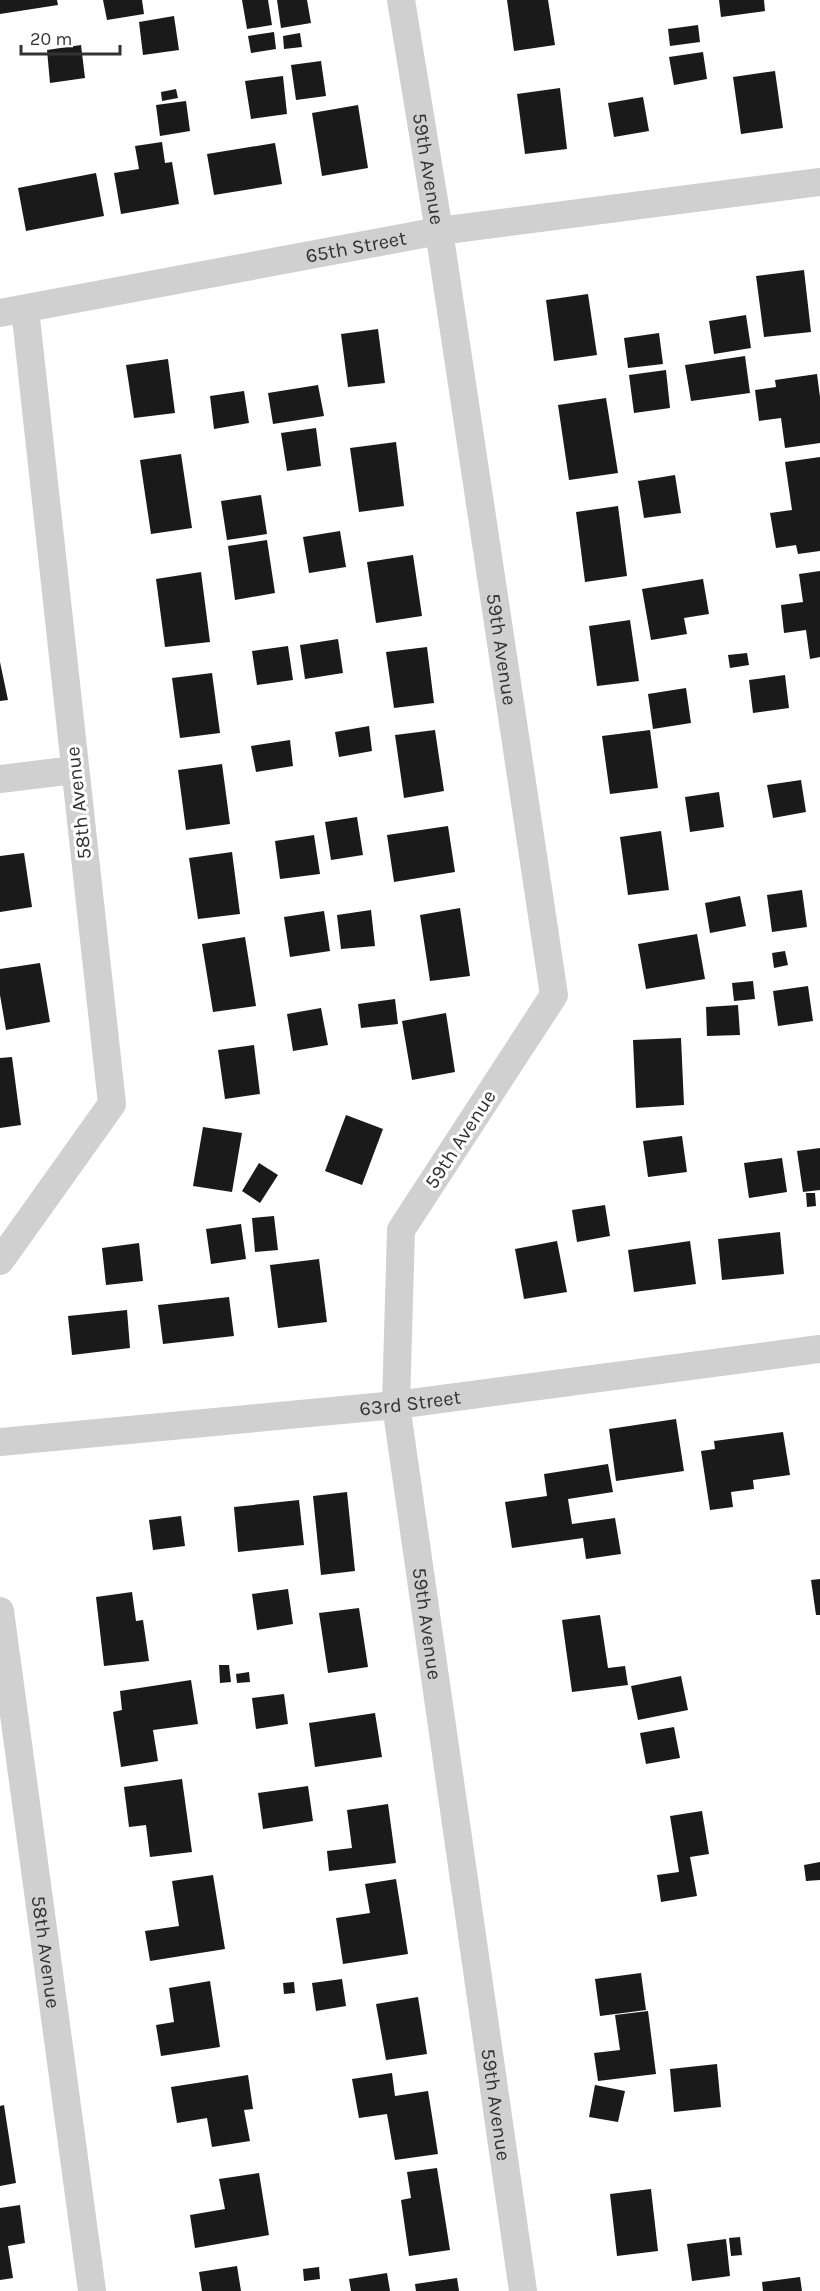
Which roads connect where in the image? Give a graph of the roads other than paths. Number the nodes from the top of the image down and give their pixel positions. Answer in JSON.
{"nodes":[{"id":1,"x":401,"y":0,"type":"edge"},
{"id":2,"x":820,"y":182,"type":"edge"},
{"id":3,"x":439,"y":231,"type":"junction"},
{"id":4,"x":13,"y":311,"type":"edge"},
{"id":5,"x":74,"y":770,"type":"junction"},
{"id":6,"x":0,"y":780,"type":"edge"},
{"id":7,"x":0,"y":1261,"type":"edge"},
{"id":8,"x":820,"y":1349,"type":"edge"},
{"id":9,"x":396,"y":1405,"type":"junction"},
{"id":10,"x":0,"y":1442,"type":"edge"},
{"id":11,"x":0,"y":1611,"type":"edge"},
{"id":12,"x":92,"y":2291,"type":"edge"},
{"id":13,"x":523,"y":2291,"type":"edge"}],
"edges":[{"from":1,"to":3,"type":"street","name":"59th Avenue"},
{"from":2,"to":3,"type":"street","name":"65th Street"},
{"from":3,"to":4,"type":"street","name":"65th Street"},
{"from":3,"to":9,"type":"street","name":"59th Avenue"},
{"from":4,"to":5,"type":"street","name":"58th Avenue"},
{"from":5,"to":6,"type":"street"},
{"from":5,"to":7,"type":"street","name":"58th Avenue"},
{"from":8,"to":9,"type":"street","name":"63rd Street"},
{"from":9,"to":10,"type":"street","name":"63rd Street"},
{"from":9,"to":13,"type":"street","name":"59th Avenue"},
{"from":11,"to":12,"type":"street","name":"58th Avenue"}]}
